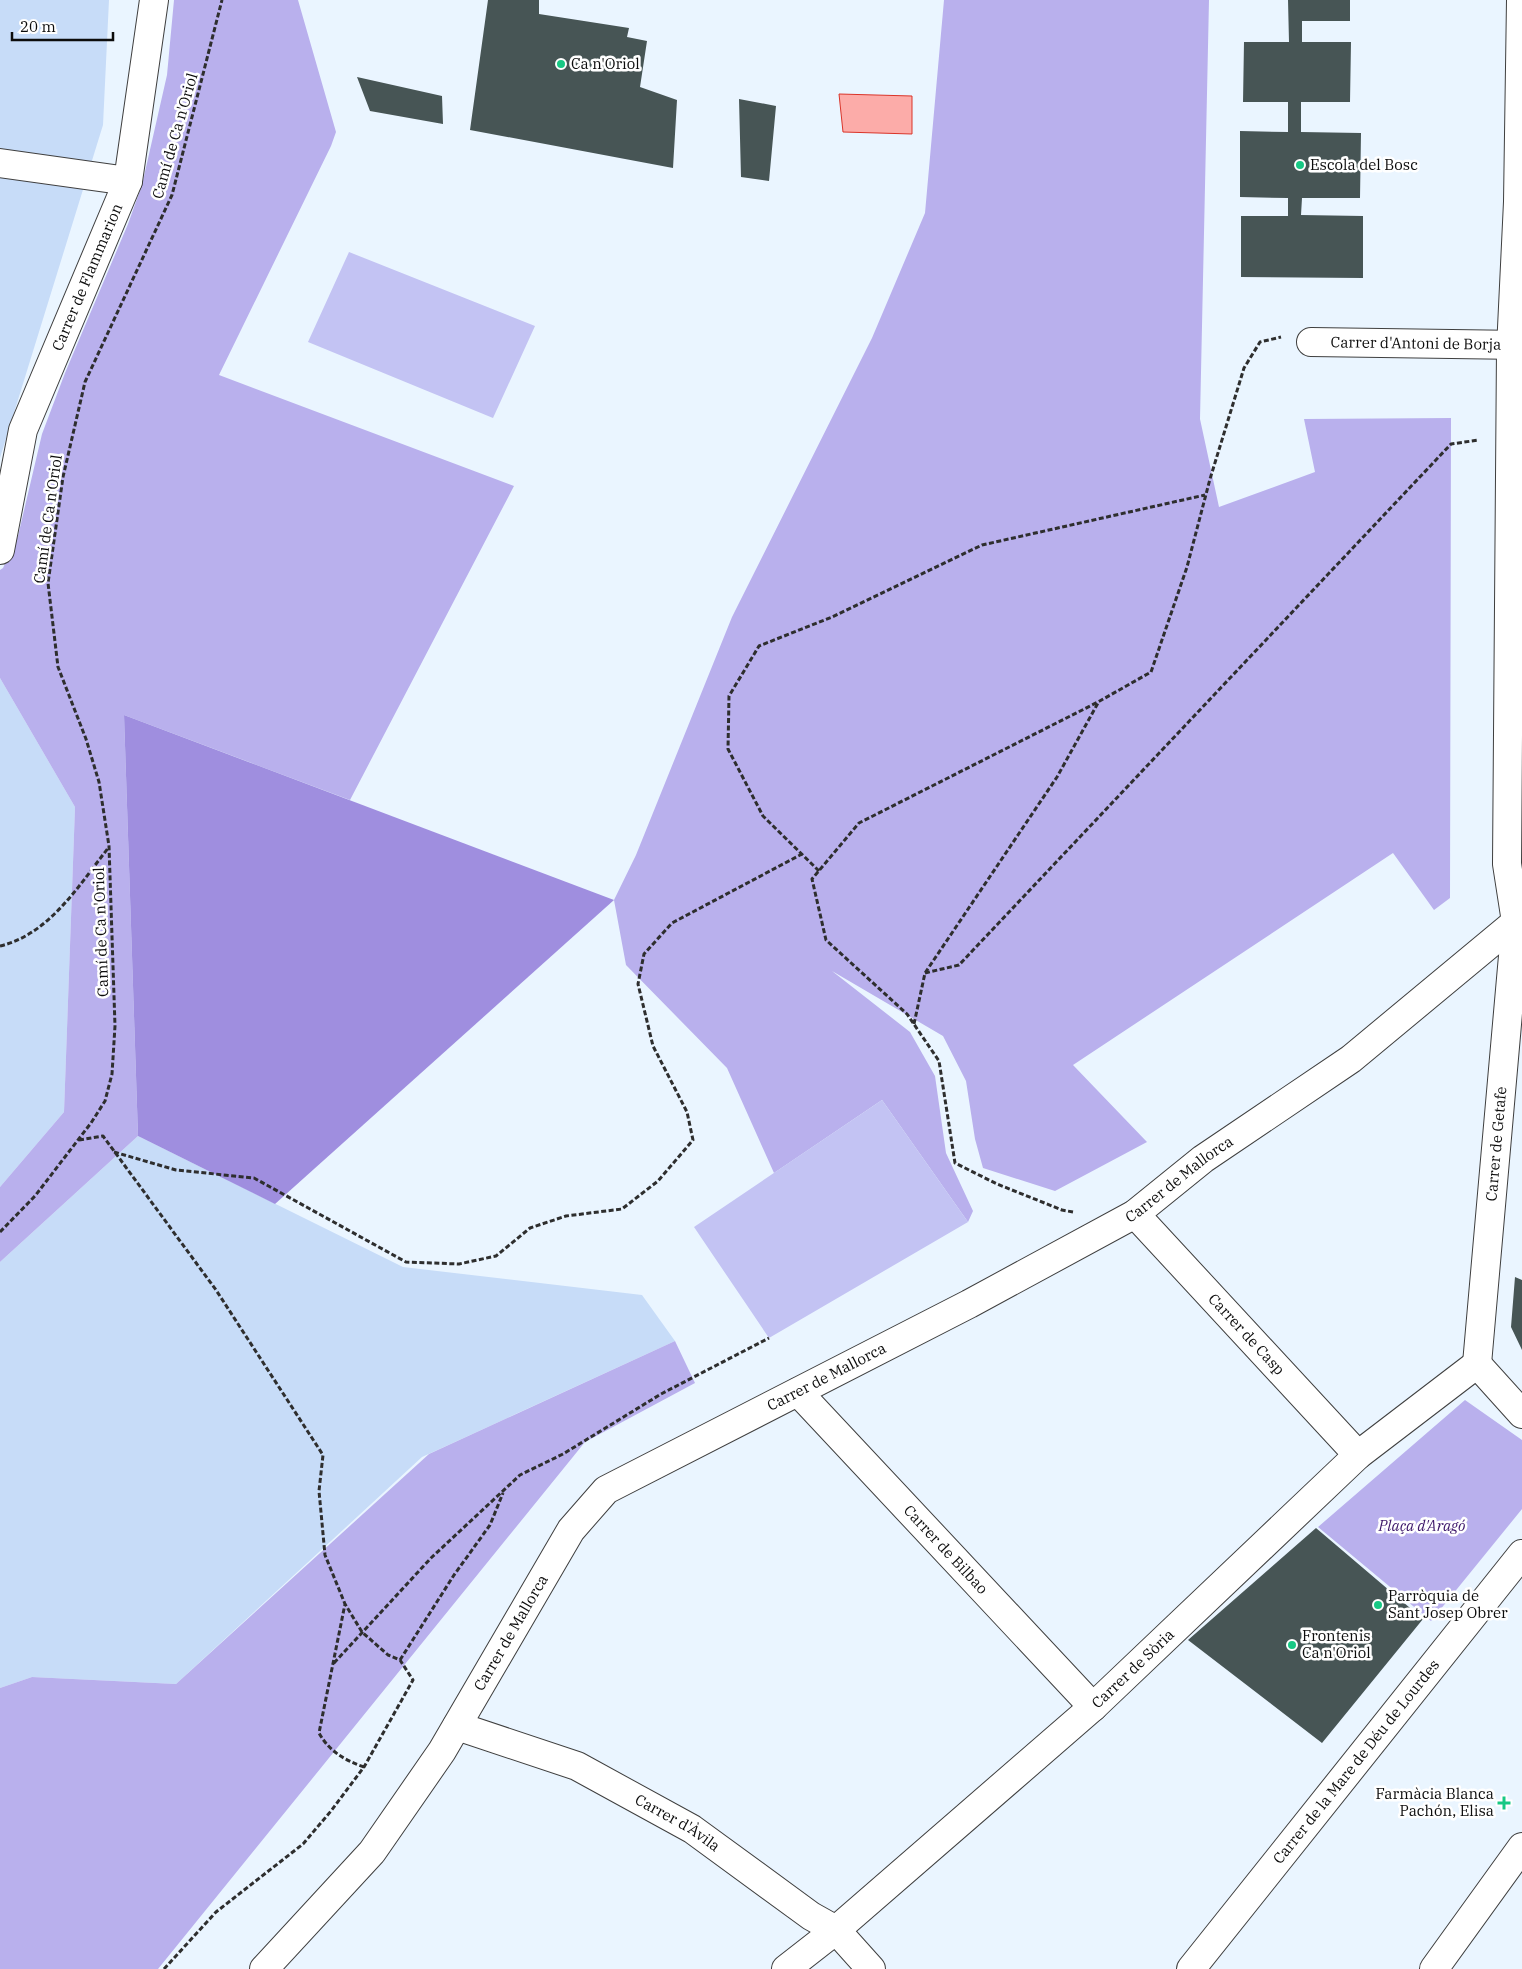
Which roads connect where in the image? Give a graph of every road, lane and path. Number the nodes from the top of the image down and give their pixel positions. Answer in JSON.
{"nodes":[{"id":1,"x":154,"y":0,"type":"edge"},
{"id":2,"x":222,"y":0,"type":"edge"},
{"id":3,"x":1521,"y":0,"type":"edge"},
{"id":4,"x":0,"y":162,"type":"edge"},
{"id":5,"x":128,"y":181,"type":"junction"},
{"id":6,"x":1311,"y":342,"type":"joint"},
{"id":7,"x":1517,"y":345,"type":"edge"},
{"id":8,"x":1506,"y":434,"type":"edge"},
{"id":9,"x":1206,"y":495,"type":"junction"},
{"id":10,"x":0,"y":550,"type":"edge"},
{"id":11,"x":1098,"y":702,"type":"junction"},
{"id":12,"x":109,"y":846,"type":"junction"},
{"id":13,"x":802,"y":854,"type":"junction"},
{"id":14,"x":819,"y":871,"type":"junction"},
{"id":15,"x":1519,"y":919,"type":"edge"},
{"id":16,"x":0,"y":946,"type":"edge"},
{"id":17,"x":1517,"y":953,"type":"edge"},
{"id":18,"x":925,"y":973,"type":"junction"},
{"id":19,"x":914,"y":1024,"type":"junction"},
{"id":20,"x":78,"y":1140,"type":"junction"},
{"id":21,"x":114,"y":1152,"type":"junction"},
{"id":22,"x":1077,"y":1212,"type":"dead end"},
{"id":23,"x":1135,"y":1214,"type":"junction"},
{"id":24,"x":0,"y":1232,"type":"edge"},
{"id":25,"x":770,"y":1338,"type":"dead end"},
{"id":26,"x":1477,"y":1364,"type":"junction"},
{"id":27,"x":798,"y":1392,"type":"junction"},
{"id":28,"x":1522,"y":1414,"type":"edge"},
{"id":29,"x":1358,"y":1455,"type":"junction"},
{"id":30,"x":504,"y":1490,"type":"junction"},
{"id":31,"x":1522,"y":1554,"type":"edge"},
{"id":32,"x":345,"y":1604,"type":"junction"},
{"id":33,"x":362,"y":1632,"type":"junction"},
{"id":34,"x":400,"y":1660,"type":"junction"},
{"id":35,"x":333,"y":1663,"type":"junction"},
{"id":36,"x":1093,"y":1707,"type":"junction"},
{"id":37,"x":457,"y":1726,"type":"junction"},
{"id":38,"x":364,"y":1766,"type":"junction"},
{"id":39,"x":1522,"y":1847,"type":"edge"},
{"id":40,"x":836,"y":1930,"type":"junction"},
{"id":41,"x":164,"y":1969,"type":"edge"},
{"id":42,"x":264,"y":1969,"type":"edge"},
{"id":43,"x":786,"y":1969,"type":"edge"},
{"id":44,"x":871,"y":1969,"type":"edge"},
{"id":45,"x":1191,"y":1969,"type":"edge"},
{"id":46,"x":1434,"y":1969,"type":"edge"}],
"edges":[{"from":1,"to":5,"type":"street","name":"Carrer de Flammarion"},
{"from":2,"to":12,"type":"path","name":"Camí de Ca n'Oriol"},
{"from":3,"to":7,"type":"street","name":"Carrer de Getafe"},
{"from":4,"to":5,"type":"street"},
{"from":5,"to":10,"type":"street","name":"Carrer de Flammarion"},
{"from":6,"to":7,"type":"street","name":"Carrer d'Antoni de Borja"},
{"from":6,"to":9,"type":"path"},
{"from":7,"to":8,"type":"street","name":"Carrer de Getafe"},
{"from":8,"to":15,"type":"street","name":"Carrer de Getafe"},
{"from":8,"to":18,"type":"path"},
{"from":9,"to":11,"type":"path"},
{"from":9,"to":13,"type":"path"},
{"from":11,"to":14,"type":"path"},
{"from":11,"to":18,"type":"path"},
{"from":12,"to":16,"type":"path"},
{"from":12,"to":20,"type":"path","name":"Camí de Ca n'Oriol"},
{"from":13,"to":14,"type":"path"},
{"from":13,"to":21,"type":"path"},
{"from":14,"to":19,"type":"path"},
{"from":15,"to":17,"type":"street","name":"Carrer de Getafe"},
{"from":15,"to":23,"type":"street","name":"Carrer de Mallorca"},
{"from":17,"to":26,"type":"street","name":"Carrer de Getafe"},
{"from":18,"to":19,"type":"path"},
{"from":19,"to":22,"type":"path"},
{"from":20,"to":21,"type":"path"},
{"from":20,"to":24,"type":"path","name":"Camí de Ca n'Oriol"},
{"from":21,"to":32,"type":"path"},
{"from":23,"to":27,"type":"street","name":"Carrer de Mallorca"},
{"from":23,"to":29,"type":"street","name":"Carrer de Casp"},
{"from":25,"to":30,"type":"path"},
{"from":26,"to":28,"type":"street"},
{"from":26,"to":29,"type":"street","name":"Carrer de Sòria"},
{"from":27,"to":36,"type":"street","name":"Carrer de Bilbao"},
{"from":27,"to":37,"type":"street","name":"Carrer de Mallorca"},
{"from":29,"to":36,"type":"street","name":"Carrer de Sòria"},
{"from":30,"to":33,"type":"path"},
{"from":30,"to":34,"type":"path"},
{"from":31,"to":45,"type":"street","name":"Carrer de la Mare de Déu de Lourdes"},
{"from":32,"to":33,"type":"path"},
{"from":32,"to":35,"type":"path"},
{"from":33,"to":34,"type":"path"},
{"from":33,"to":35,"type":"path"},
{"from":34,"to":38,"type":"path"},
{"from":35,"to":38,"type":"path"},
{"from":36,"to":40,"type":"street","name":"Carrer de Sòria"},
{"from":37,"to":40,"type":"street","name":"Carrer d'Àvila"},
{"from":37,"to":42,"type":"street","name":"Carrer de Mallorca"},
{"from":38,"to":41,"type":"path"},
{"from":39,"to":46,"type":"street"},
{"from":40,"to":43,"type":"street","name":"Carrer de Sòria"},
{"from":40,"to":44,"type":"street","name":"Carrer d'Àvila"}]}
